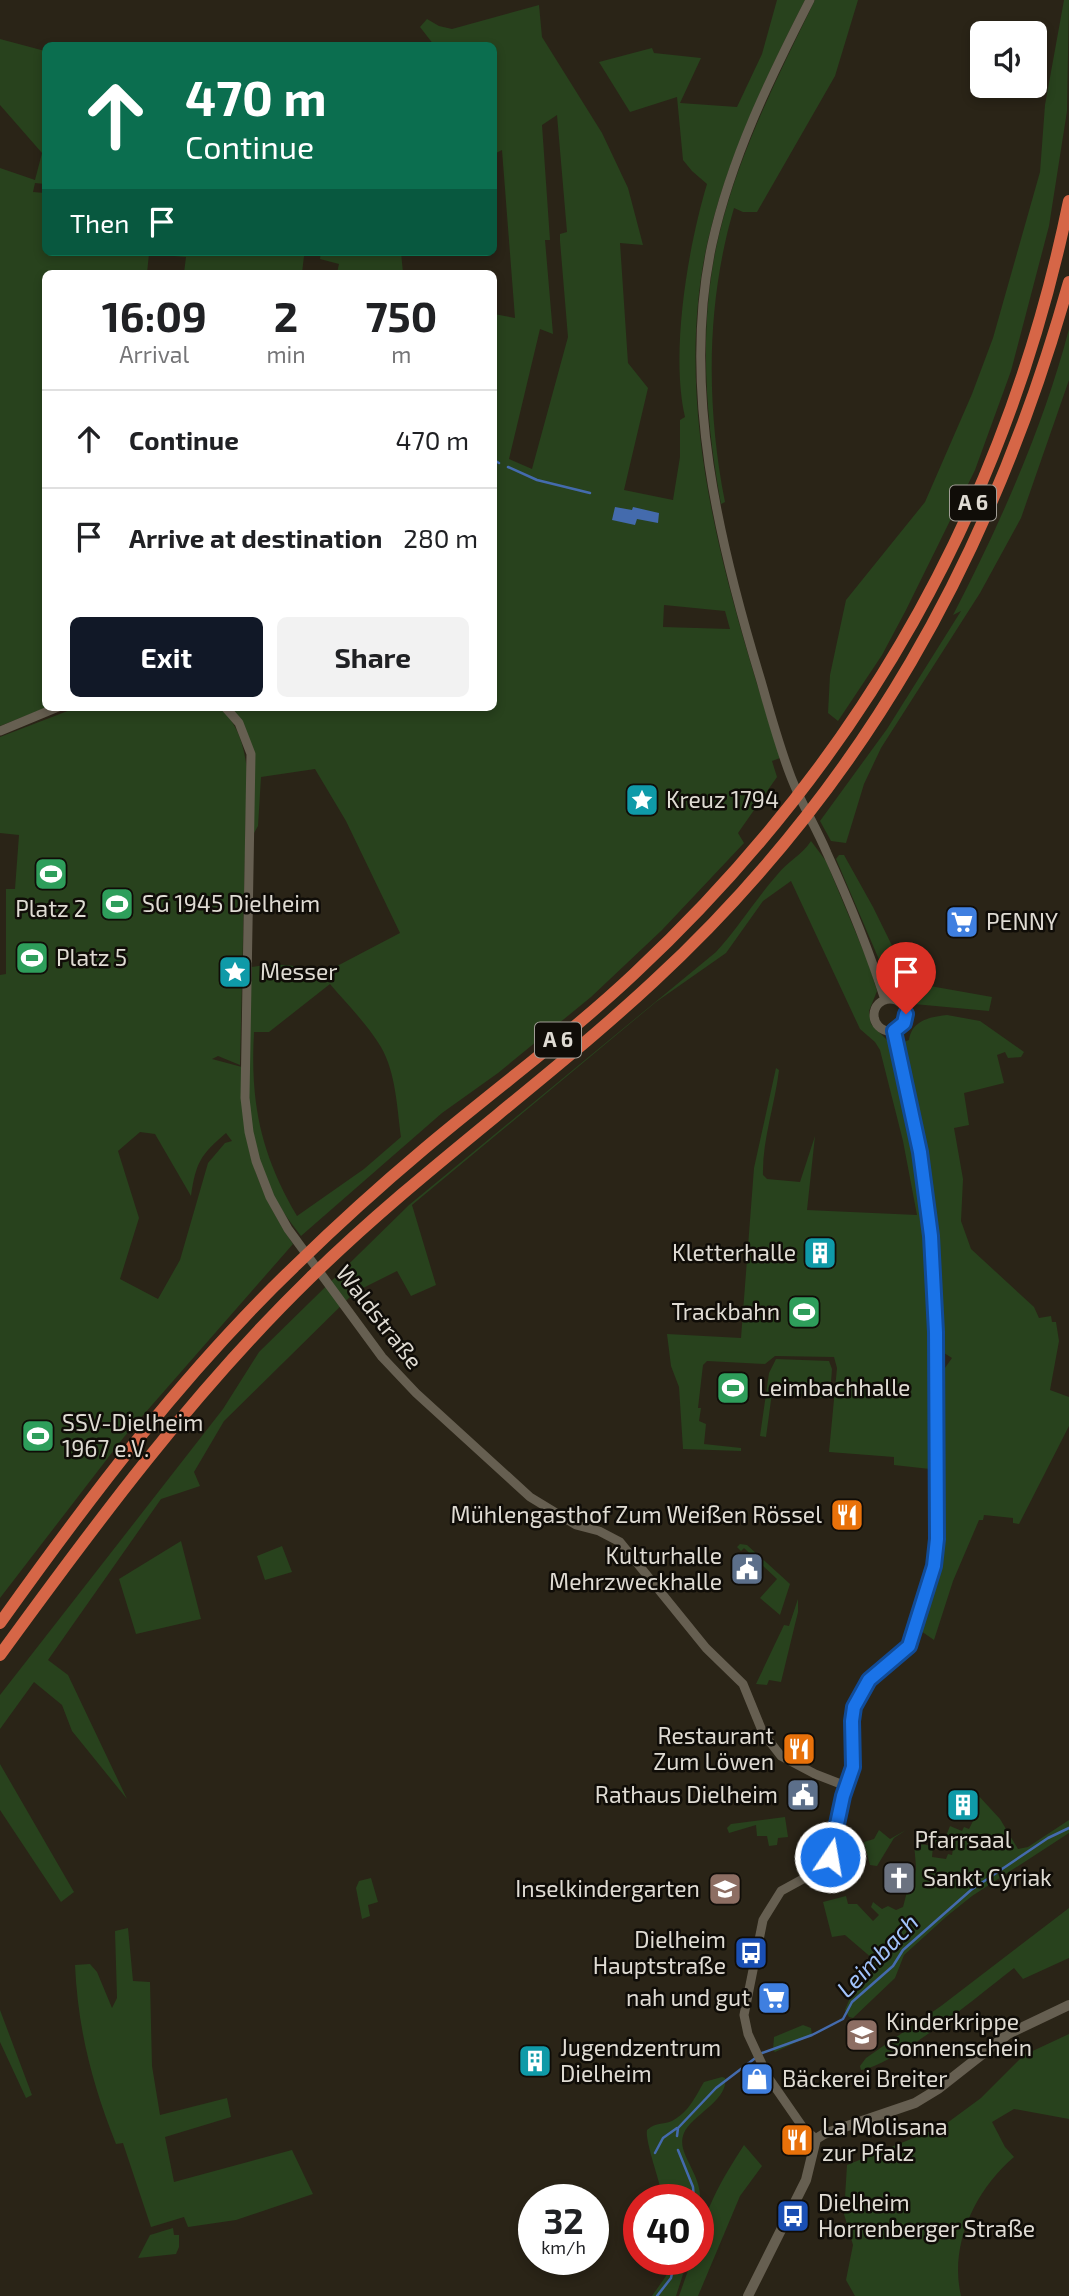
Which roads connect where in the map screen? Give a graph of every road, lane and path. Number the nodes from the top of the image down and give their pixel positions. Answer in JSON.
{"nodes":[{"id":1,"x":810,"y":0,"type":"edge"},
{"id":2,"x":1069,"y":201,"type":"edge"},
{"id":3,"x":1069,"y":282,"type":"edge"},
{"id":4,"x":48,"y":711,"type":"edge"},
{"id":5,"x":228,"y":711,"type":"edge"},
{"id":6,"x":0,"y":731,"type":"edge"},
{"id":7,"x":885,"y":1000,"type":"junction"},
{"id":8,"x":894,"y":1031,"type":"junction"},
{"id":9,"x":0,"y":1623,"type":"edge"},
{"id":10,"x":0,"y":1655,"type":"edge"},
{"id":11,"x":846,"y":1786,"type":"junction"},
{"id":12,"x":1069,"y":2005,"type":"edge"},
{"id":13,"x":816,"y":2139,"type":"junction"},
{"id":14,"x":748,"y":2296,"type":"edge"}],
"edges":[{"from":1,"to":7,"type":"street"},
{"from":2,"to":9,"type":"highway","number":"A 6"},
{"from":3,"to":10,"type":"highway","number":"A 6"},
{"from":4,"to":6,"type":"street"},
{"from":5,"to":11,"type":"street","name":"Waldstraße"},
{"from":7,"to":8,"type":"street"},
{"from":7,"to":8,"type":"street"},
{"from":8,"to":11,"type":"street"},
{"from":11,"to":13,"type":"street"},
{"from":12,"to":13,"type":"main road"},
{"from":13,"to":14,"type":"main road"}]}
